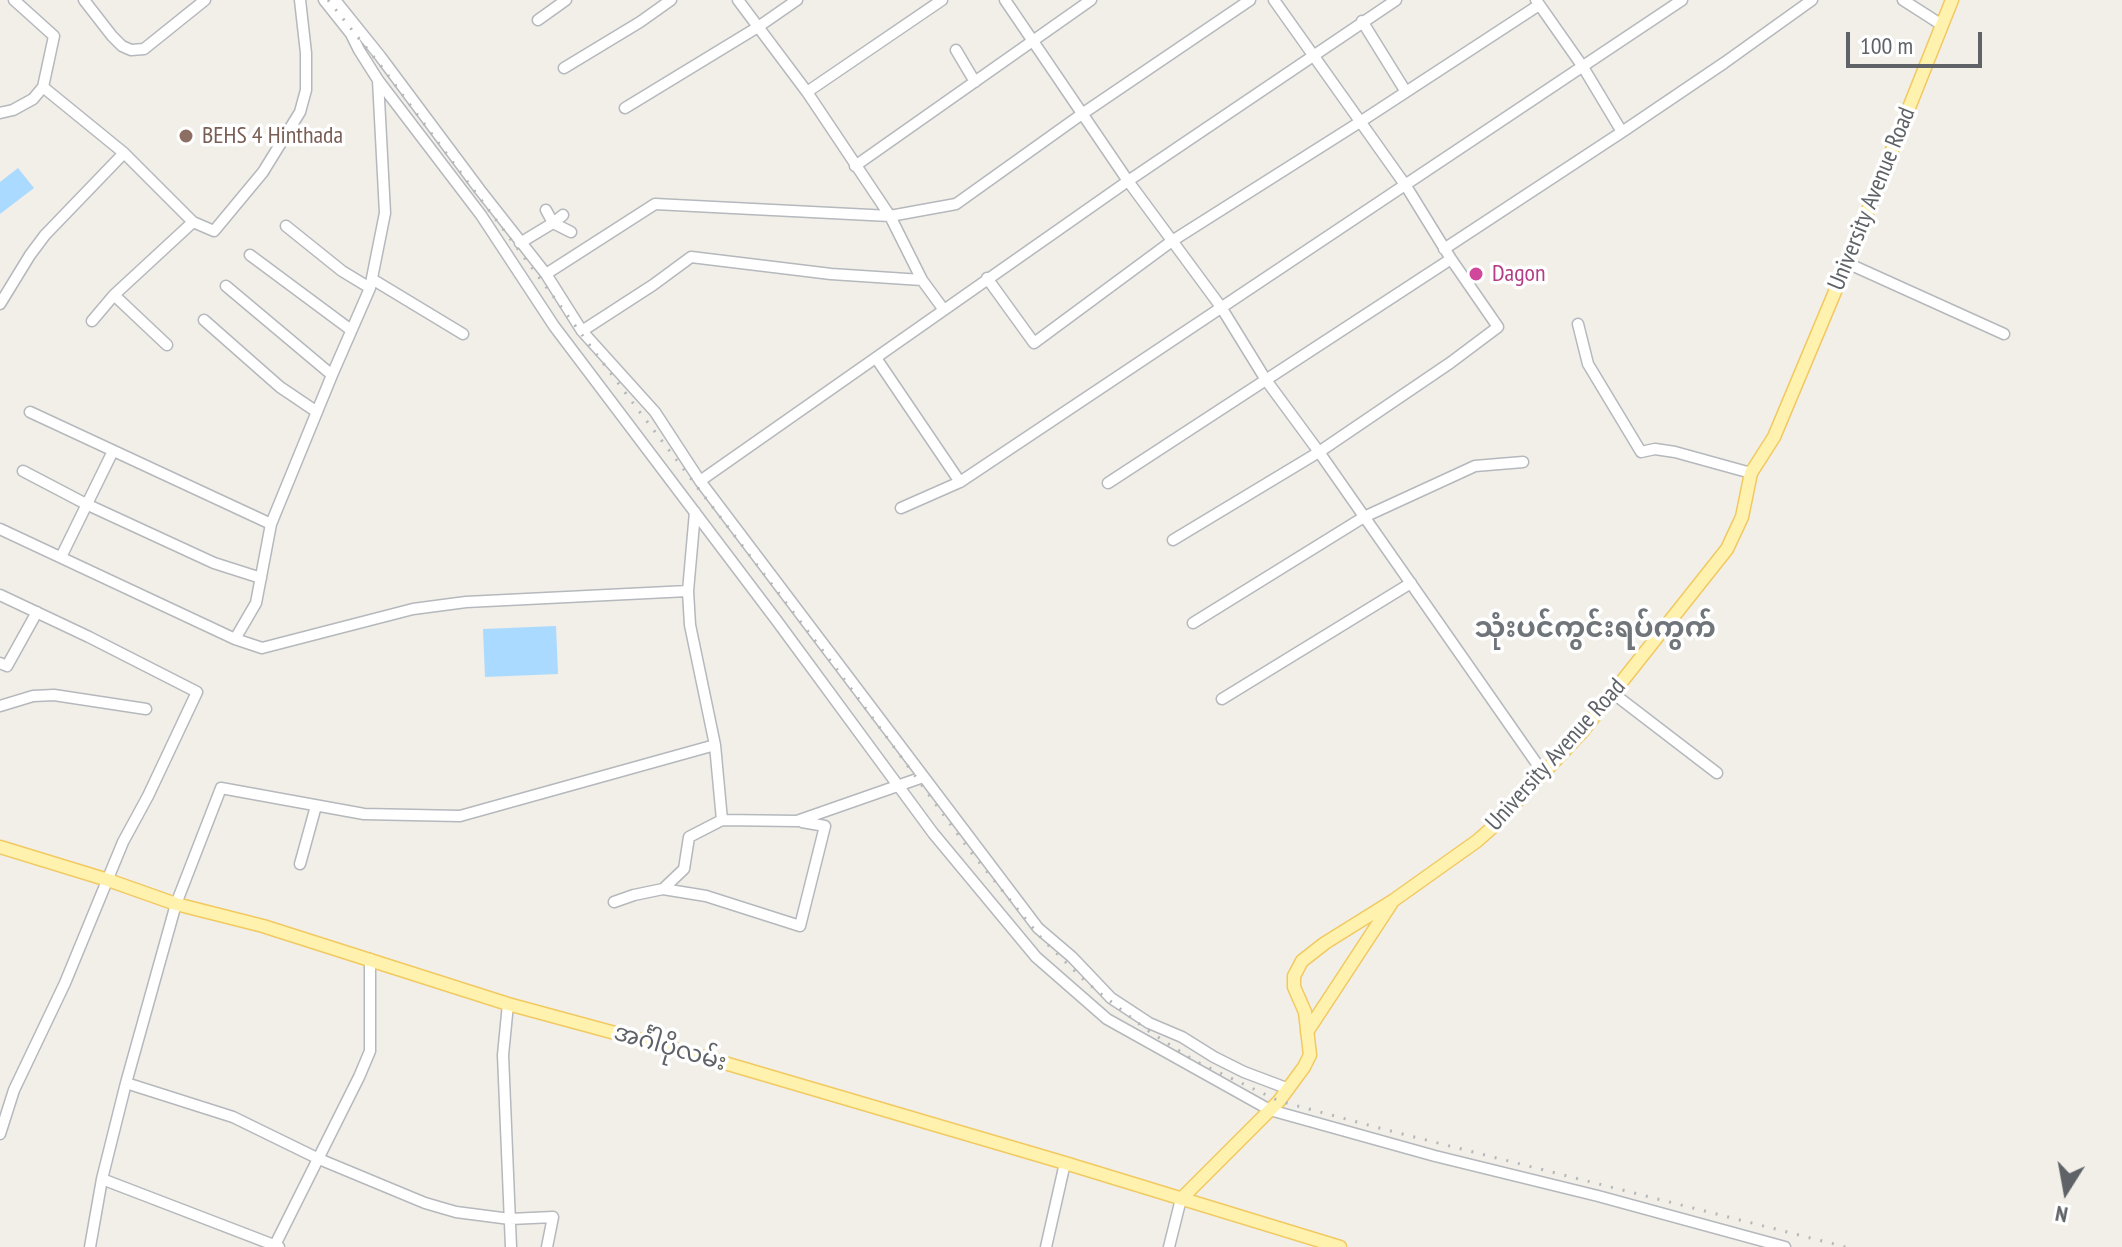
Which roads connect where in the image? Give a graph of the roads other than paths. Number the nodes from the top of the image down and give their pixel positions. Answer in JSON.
{"nodes":[{"id":1,"x":14,"y":0,"type":"edge"},
{"id":2,"x":84,"y":0,"type":"edge"},
{"id":3,"x":205,"y":0,"type":"edge"},
{"id":4,"x":300,"y":0,"type":"edge"},
{"id":5,"x":324,"y":0,"type":"edge"},
{"id":6,"x":335,"y":0,"type":"edge"},
{"id":7,"x":566,"y":0,"type":"edge"},
{"id":8,"x":671,"y":0,"type":"edge"},
{"id":9,"x":738,"y":0,"type":"edge"},
{"id":10,"x":797,"y":0,"type":"edge"},
{"id":11,"x":942,"y":0,"type":"edge"},
{"id":12,"x":1005,"y":0,"type":"edge"},
{"id":13,"x":1091,"y":0,"type":"edge"},
{"id":14,"x":1250,"y":0,"type":"edge"},
{"id":15,"x":1274,"y":0,"type":"edge"},
{"id":16,"x":1396,"y":0,"type":"edge"},
{"id":17,"x":1682,"y":0,"type":"edge"},
{"id":18,"x":1812,"y":0,"type":"edge"},
{"id":19,"x":1903,"y":0,"type":"edge"},
{"id":20,"x":1952,"y":0,"type":"edge"},
{"id":21,"x":1537,"y":2,"type":"edge"},
{"id":22,"x":538,"y":20,"type":"dead end"},
{"id":23,"x":1362,"y":21,"type":"junction"},
{"id":24,"x":1942,"y":25,"type":"junction"},
{"id":25,"x":758,"y":27,"type":"junction"},
{"id":26,"x":1032,"y":41,"type":"junction"},
{"id":27,"x":956,"y":50,"type":"dead end"},
{"id":28,"x":1312,"y":56,"type":"junction"},
{"id":29,"x":1583,"y":67,"type":"junction"},
{"id":30,"x":564,"y":68,"type":"dead end"},
{"id":31,"x":378,"y":80,"type":"junction"},
{"id":32,"x":975,"y":82,"type":"junction"},
{"id":33,"x":43,"y":87,"type":"junction"},
{"id":34,"x":807,"y":92,"type":"junction"},
{"id":35,"x":1406,"y":92,"type":"junction"},
{"id":36,"x":625,"y":108,"type":"dead end"},
{"id":37,"x":0,"y":113,"type":"edge"},
{"id":38,"x":1082,"y":114,"type":"junction"},
{"id":39,"x":1360,"y":122,"type":"junction"},
{"id":40,"x":1622,"y":132,"type":"junction"},
{"id":41,"x":124,"y":153,"type":"junction"},
{"id":42,"x":855,"y":166,"type":"junction"},
{"id":43,"x":1128,"y":181,"type":"junction"},
{"id":44,"x":1406,"y":186,"type":"junction"},
{"id":45,"x":546,"y":210,"type":"dead end"},
{"id":46,"x":563,"y":215,"type":"dead end"},
{"id":47,"x":890,"y":216,"type":"junction"},
{"id":48,"x":193,"y":222,"type":"junction"},
{"id":49,"x":553,"y":223,"type":"junction"},
{"id":50,"x":286,"y":226,"type":"dead end"},
{"id":51,"x":571,"y":232,"type":"dead end"},
{"id":52,"x":1172,"y":241,"type":"junction"},
{"id":53,"x":520,"y":243,"type":"junction"},
{"id":54,"x":1444,"y":249,"type":"junction"},
{"id":55,"x":250,"y":255,"type":"dead end"},
{"id":56,"x":1451,"y":259,"type":"junction"},
{"id":57,"x":1847,"y":263,"type":"junction"},
{"id":58,"x":546,"y":274,"type":"junction"},
{"id":59,"x":987,"y":278,"type":"junction"},
{"id":60,"x":922,"y":280,"type":"junction"},
{"id":61,"x":371,"y":283,"type":"junction"},
{"id":62,"x":226,"y":286,"type":"dead end"},
{"id":63,"x":114,"y":295,"type":"junction"},
{"id":64,"x":0,"y":304,"type":"edge"},
{"id":65,"x":1221,"y":307,"type":"junction"},
{"id":66,"x":944,"y":310,"type":"junction"},
{"id":67,"x":204,"y":320,"type":"dead end"},
{"id":68,"x":92,"y":321,"type":"dead end"},
{"id":69,"x":1578,"y":324,"type":"dead end"},
{"id":70,"x":351,"y":330,"type":"junction"},
{"id":71,"x":582,"y":331,"type":"junction"},
{"id":72,"x":463,"y":334,"type":"dead end"},
{"id":73,"x":2004,"y":334,"type":"dead end"},
{"id":74,"x":167,"y":345,"type":"dead end"},
{"id":75,"x":876,"y":358,"type":"junction"},
{"id":76,"x":332,"y":375,"type":"junction"},
{"id":77,"x":1266,"y":380,"type":"junction"},
{"id":78,"x":30,"y":412,"type":"dead end"},
{"id":79,"x":317,"y":412,"type":"junction"},
{"id":80,"x":113,"y":451,"type":"junction"},
{"id":81,"x":1319,"y":452,"type":"junction"},
{"id":82,"x":1523,"y":462,"type":"dead end"},
{"id":83,"x":23,"y":471,"type":"dead end"},
{"id":84,"x":1751,"y":473,"type":"junction"},
{"id":85,"x":700,"y":481,"type":"junction"},
{"id":86,"x":960,"y":482,"type":"junction"},
{"id":87,"x":1108,"y":483,"type":"dead end"},
{"id":88,"x":86,"y":504,"type":"junction"},
{"id":89,"x":901,"y":508,"type":"dead end"},
{"id":90,"x":695,"y":512,"type":"junction"},
{"id":91,"x":1364,"y":517,"type":"junction"},
{"id":92,"x":271,"y":524,"type":"junction"},
{"id":93,"x":0,"y":529,"type":"edge"},
{"id":94,"x":1173,"y":540,"type":"dead end"},
{"id":95,"x":61,"y":557,"type":"junction"},
{"id":96,"x":261,"y":578,"type":"junction"},
{"id":97,"x":1411,"y":583,"type":"junction"},
{"id":98,"x":688,"y":591,"type":"junction"},
{"id":99,"x":0,"y":595,"type":"edge"},
{"id":100,"x":37,"y":612,"type":"junction"},
{"id":101,"x":1193,"y":623,"type":"dead end"},
{"id":102,"x":235,"y":639,"type":"junction"},
{"id":103,"x":0,"y":663,"type":"edge"},
{"id":104,"x":1614,"y":694,"type":"junction"},
{"id":105,"x":1222,"y":699,"type":"dead end"},
{"id":106,"x":0,"y":706,"type":"edge"},
{"id":107,"x":146,"y":709,"type":"dead end"},
{"id":108,"x":715,"y":745,"type":"junction"},
{"id":109,"x":1717,"y":773,"type":"dead end"},
{"id":110,"x":1544,"y":774,"type":"junction"},
{"id":111,"x":923,"y":777,"type":"junction"},
{"id":112,"x":897,"y":786,"type":"junction"},
{"id":113,"x":316,"y":806,"type":"junction"},
{"id":114,"x":722,"y":820,"type":"junction"},
{"id":115,"x":797,"y":821,"type":"junction"},
{"id":116,"x":0,"y":847,"type":"edge"},
{"id":117,"x":300,"y":864,"type":"dead end"},
{"id":118,"x":108,"y":880,"type":"junction"},
{"id":119,"x":663,"y":889,"type":"junction"},
{"id":120,"x":1394,"y":900,"type":"junction"},
{"id":121,"x":614,"y":902,"type":"dead end"},
{"id":122,"x":176,"y":904,"type":"junction"},
{"id":123,"x":370,"y":959,"type":"junction"},
{"id":124,"x":508,"y":1004,"type":"junction"},
{"id":125,"x":1307,"y":1032,"type":"junction"},
{"id":126,"x":126,"y":1083,"type":"junction"},
{"id":127,"x":1289,"y":1089,"type":"junction"},
{"id":128,"x":1270,"y":1110,"type":"junction"},
{"id":129,"x":0,"y":1134,"type":"edge"},
{"id":130,"x":319,"y":1159,"type":"junction"},
{"id":131,"x":1065,"y":1163,"type":"junction"},
{"id":132,"x":102,"y":1179,"type":"junction"},
{"id":133,"x":1181,"y":1199,"type":"junction"},
{"id":134,"x":510,"y":1219,"type":"junction"},
{"id":135,"x":276,"y":1246,"type":"edge"},
{"id":136,"x":90,"y":1247,"type":"edge"},
{"id":137,"x":511,"y":1247,"type":"edge"},
{"id":138,"x":547,"y":1247,"type":"edge"},
{"id":139,"x":1046,"y":1247,"type":"edge"},
{"id":140,"x":1169,"y":1247,"type":"edge"},
{"id":141,"x":1340,"y":1247,"type":"edge"},
{"id":142,"x":1785,"y":1247,"type":"edge"}],
"edges":[{"from":1,"to":33,"type":"street"},
{"from":2,"to":3,"type":"street"},
{"from":4,"to":48,"type":"street"},
{"from":5,"to":31,"type":"street"},
{"from":6,"to":53,"type":"street"},
{"from":7,"to":22,"type":"street"},
{"from":8,"to":30,"type":"street"},
{"from":9,"to":25,"type":"street"},
{"from":10,"to":25,"type":"street"},
{"from":11,"to":34,"type":"street"},
{"from":12,"to":26,"type":"street"},
{"from":13,"to":26,"type":"street"},
{"from":14,"to":38,"type":"street"},
{"from":15,"to":28,"type":"street"},
{"from":16,"to":23,"type":"street"},
{"from":17,"to":29,"type":"street"},
{"from":18,"to":40,"type":"street"},
{"from":19,"to":24,"type":"street"},
{"from":20,"to":24,"type":"main road","name":"University Avenue Road"},
{"from":21,"to":29,"type":"street"},
{"from":21,"to":35,"type":"street"},
{"from":23,"to":28,"type":"street"},
{"from":23,"to":35,"type":"street"},
{"from":24,"to":57,"type":"main road","name":"University Avenue Road"},
{"from":25,"to":34,"type":"street"},
{"from":25,"to":36,"type":"street"},
{"from":26,"to":32,"type":"street"},
{"from":26,"to":38,"type":"street"},
{"from":27,"to":32,"type":"street"},
{"from":28,"to":39,"type":"street"},
{"from":28,"to":43,"type":"street"},
{"from":29,"to":40,"type":"street"},
{"from":29,"to":44,"type":"street"},
{"from":31,"to":61,"type":"street"},
{"from":31,"to":90,"type":"street"},
{"from":32,"to":42,"type":"street"},
{"from":33,"to":37,"type":"street"},
{"from":33,"to":41,"type":"street"},
{"from":34,"to":42,"type":"street"},
{"from":35,"to":39,"type":"street"},
{"from":38,"to":43,"type":"street"},
{"from":38,"to":47,"type":"street"},
{"from":39,"to":44,"type":"street"},
{"from":39,"to":52,"type":"street"},
{"from":40,"to":54,"type":"street"},
{"from":41,"to":48,"type":"street"},
{"from":41,"to":64,"type":"street"},
{"from":42,"to":47,"type":"street"},
{"from":43,"to":52,"type":"street"},
{"from":43,"to":59,"type":"street"},
{"from":44,"to":54,"type":"street"},
{"from":44,"to":65,"type":"street"},
{"from":45,"to":49,"type":"street"},
{"from":46,"to":49,"type":"street"},
{"from":47,"to":58,"type":"street"},
{"from":47,"to":60,"type":"street"},
{"from":48,"to":63,"type":"street"},
{"from":49,"to":51,"type":"street"},
{"from":49,"to":53,"type":"street"},
{"from":50,"to":61,"type":"street"},
{"from":52,"to":59,"type":"street"},
{"from":52,"to":65,"type":"street"},
{"from":53,"to":58,"type":"street"},
{"from":54,"to":56,"type":"street"},
{"from":55,"to":70,"type":"street"},
{"from":56,"to":77,"type":"street"},
{"from":56,"to":81,"type":"street"},
{"from":57,"to":73,"type":"street"},
{"from":57,"to":84,"type":"main road","name":"University Avenue Road"},
{"from":58,"to":71,"type":"street"},
{"from":59,"to":66,"type":"street"},
{"from":60,"to":66,"type":"street"},
{"from":60,"to":71,"type":"street"},
{"from":61,"to":70,"type":"street"},
{"from":61,"to":72,"type":"street"},
{"from":62,"to":76,"type":"street"},
{"from":63,"to":68,"type":"street"},
{"from":63,"to":74,"type":"street"},
{"from":65,"to":77,"type":"street"},
{"from":65,"to":86,"type":"street"},
{"from":66,"to":75,"type":"street"},
{"from":67,"to":79,"type":"street"},
{"from":69,"to":84,"type":"street"},
{"from":70,"to":76,"type":"street"},
{"from":71,"to":85,"type":"street"},
{"from":75,"to":85,"type":"street"},
{"from":75,"to":86,"type":"street"},
{"from":76,"to":79,"type":"street"},
{"from":77,"to":81,"type":"street"},
{"from":77,"to":87,"type":"street"},
{"from":78,"to":80,"type":"street"},
{"from":79,"to":92,"type":"street"},
{"from":80,"to":88,"type":"street"},
{"from":80,"to":92,"type":"street"},
{"from":81,"to":91,"type":"street"},
{"from":81,"to":94,"type":"street"},
{"from":82,"to":91,"type":"street"},
{"from":83,"to":88,"type":"street"},
{"from":84,"to":104,"type":"main road","name":"University Avenue Road"},
{"from":85,"to":111,"type":"street"},
{"from":86,"to":89,"type":"street"},
{"from":88,"to":95,"type":"street"},
{"from":88,"to":96,"type":"street"},
{"from":90,"to":98,"type":"street"},
{"from":90,"to":112,"type":"street"},
{"from":91,"to":97,"type":"street"},
{"from":91,"to":101,"type":"street"},
{"from":92,"to":96,"type":"street"},
{"from":93,"to":95,"type":"street"},
{"from":95,"to":102,"type":"street"},
{"from":96,"to":102,"type":"street"},
{"from":97,"to":105,"type":"street"},
{"from":97,"to":110,"type":"street"},
{"from":98,"to":102,"type":"street"},
{"from":98,"to":108,"type":"street"},
{"from":99,"to":100,"type":"street"},
{"from":100,"to":103,"type":"street"},
{"from":100,"to":118,"type":"street"},
{"from":104,"to":109,"type":"street"},
{"from":104,"to":110,"type":"main road","name":"University Avenue Road"},
{"from":106,"to":107,"type":"street"},
{"from":108,"to":113,"type":"street"},
{"from":108,"to":114,"type":"street"},
{"from":110,"to":120,"type":"main road","name":"University Avenue Road"},
{"from":111,"to":112,"type":"street"},
{"from":111,"to":127,"type":"street"},
{"from":112,"to":115,"type":"street"},
{"from":112,"to":128,"type":"street"},
{"from":113,"to":117,"type":"street"},
{"from":113,"to":122,"type":"street"},
{"from":114,"to":115,"type":"street"},
{"from":114,"to":119,"type":"street"},
{"from":115,"to":119,"type":"street"},
{"from":116,"to":118,"type":"main road","name":"အင်္ဂါပိုလမ်း"},
{"from":118,"to":122,"type":"main road","name":"အင်္ဂါပိုလမ်း"},
{"from":118,"to":129,"type":"street"},
{"from":119,"to":121,"type":"street"},
{"from":120,"to":125,"type":"main road"},
{"from":120,"to":125,"type":"main road","name":"University Avenue Road"},
{"from":122,"to":123,"type":"main road","name":"အင်္ဂါပိုလမ်း"},
{"from":122,"to":126,"type":"street"},
{"from":123,"to":124,"type":"main road","name":"အင်္ဂါပိုလမ်း"},
{"from":123,"to":130,"type":"street"},
{"from":124,"to":131,"type":"main road","name":"အင်္ဂါပိုလမ်း"},
{"from":124,"to":134,"type":"street"},
{"from":125,"to":127,"type":"main road","name":"University Avenue Road"},
{"from":126,"to":130,"type":"street"},
{"from":126,"to":132,"type":"street"},
{"from":127,"to":128,"type":"main road","name":"University Avenue Road"},
{"from":128,"to":133,"type":"main road","name":"University Avenue Road"},
{"from":128,"to":142,"type":"street"},
{"from":130,"to":134,"type":"street"},
{"from":130,"to":135,"type":"street"},
{"from":131,"to":133,"type":"main road","name":"အင်္ဂါပိုလမ်း"},
{"from":131,"to":139,"type":"street"},
{"from":132,"to":135,"type":"street"},
{"from":132,"to":136,"type":"street"},
{"from":133,"to":140,"type":"street"},
{"from":133,"to":141,"type":"main road","name":"အင်္ဂါပိုလမ်း"},
{"from":134,"to":137,"type":"street"},
{"from":134,"to":138,"type":"street"}]}
